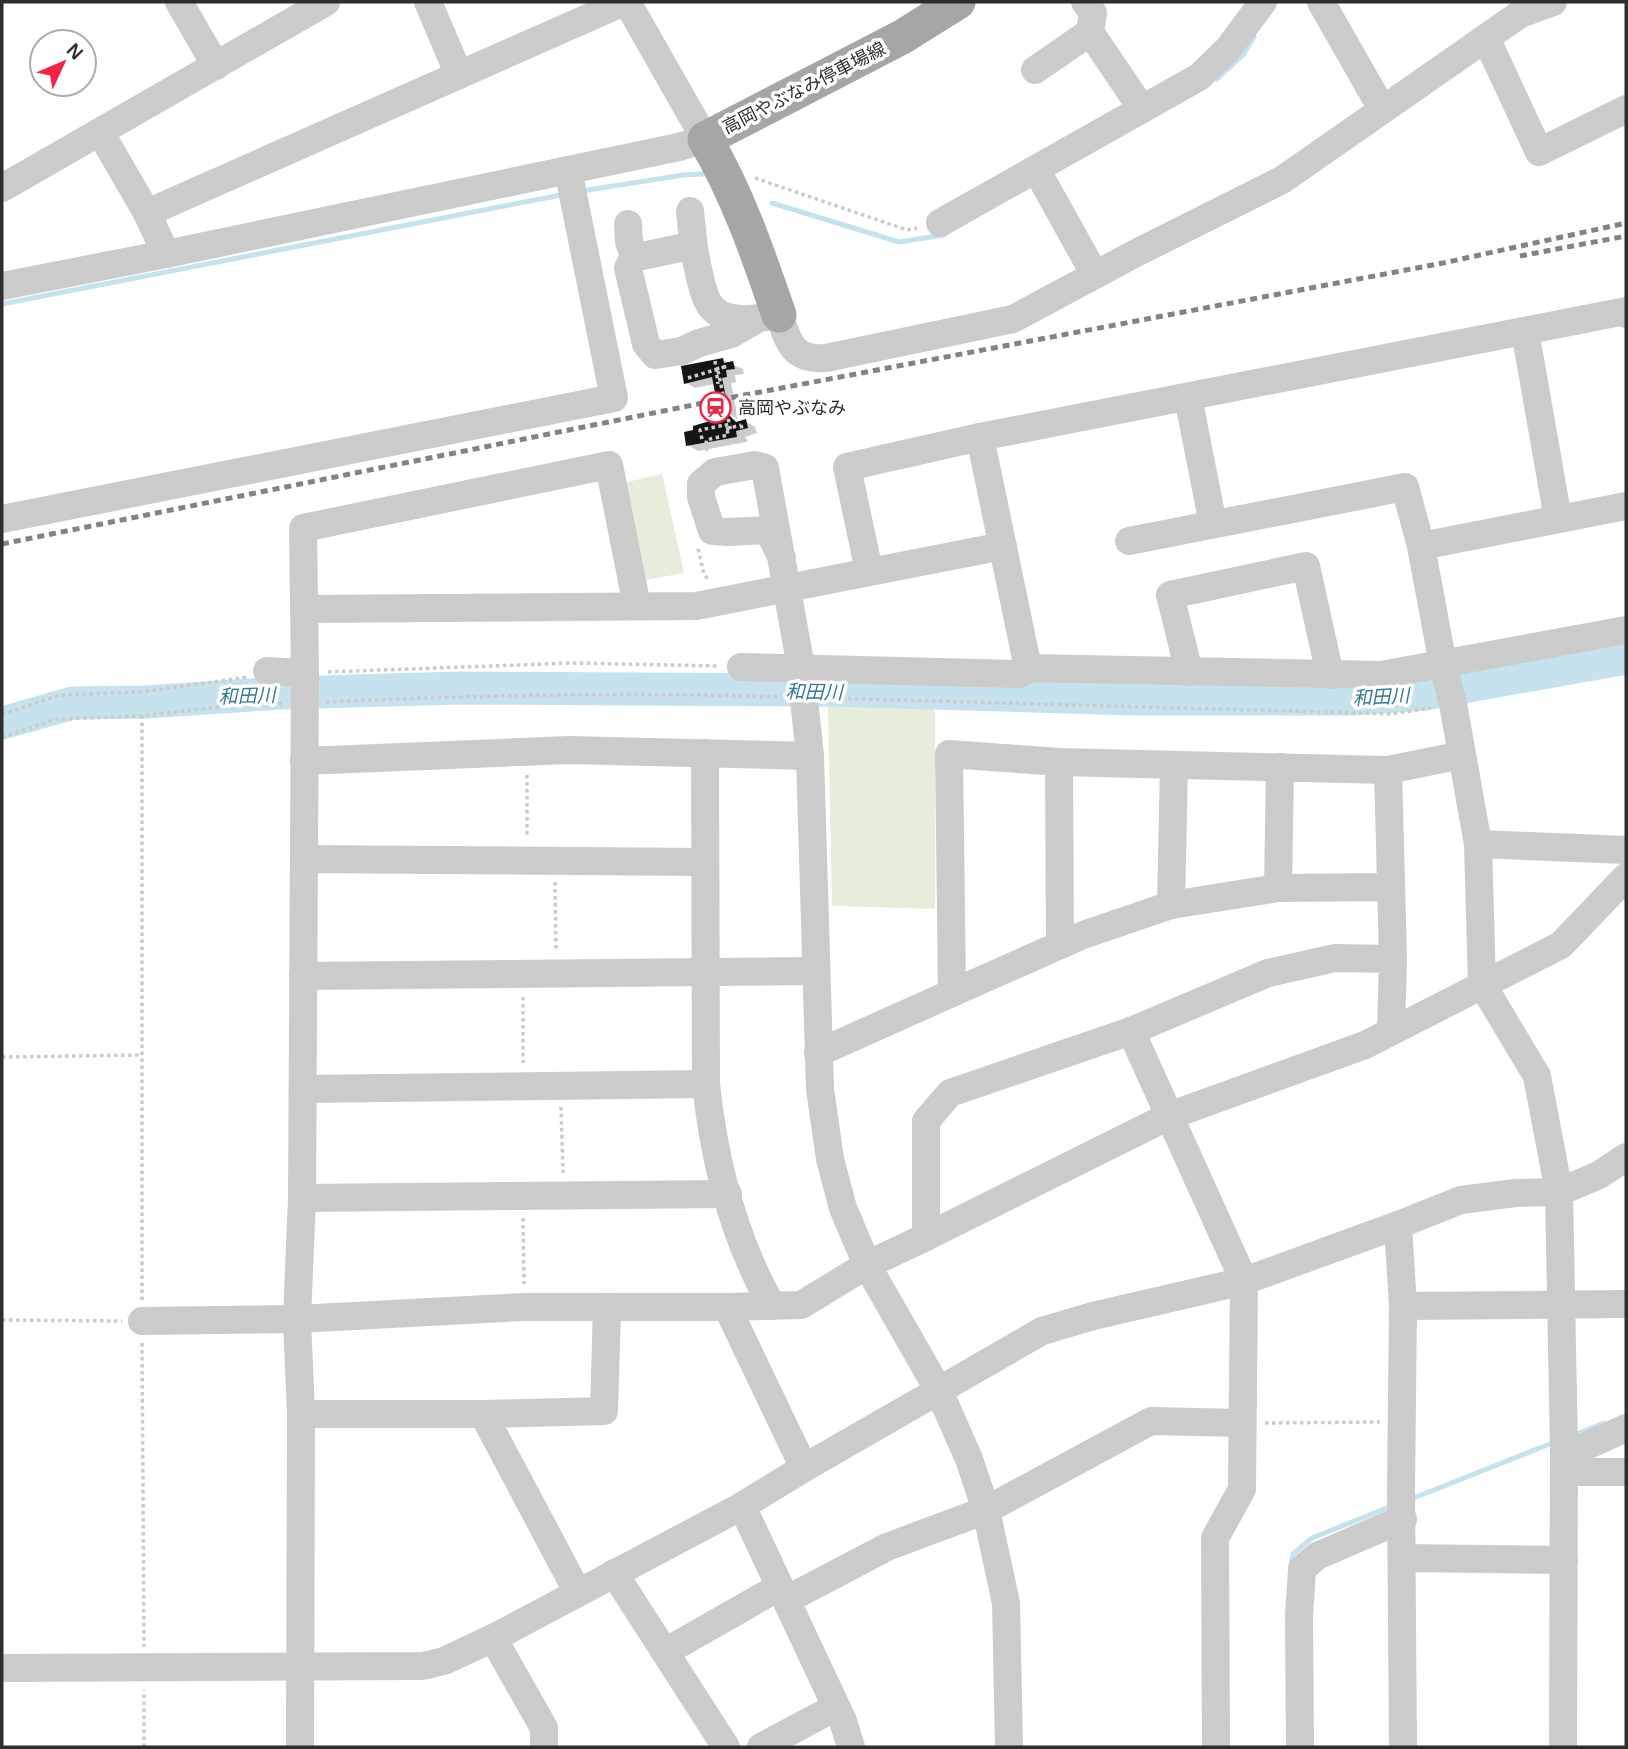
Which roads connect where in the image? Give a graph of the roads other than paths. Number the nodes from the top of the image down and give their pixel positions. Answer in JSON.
{"nodes":[{"id":1,"x":179,"y":2,"type":"edge"},
{"id":2,"x":428,"y":2,"type":"edge"},
{"id":3,"x":625,"y":2,"type":"edge"},
{"id":4,"x":958,"y":2,"type":"edge"},
{"id":5,"x":1085,"y":2,"type":"edge"},
{"id":6,"x":1263,"y":2,"type":"edge"},
{"id":7,"x":1321,"y":2,"type":"edge"},
{"id":8,"x":1553,"y":2,"type":"edge"},
{"id":9,"x":319,"y":3,"type":"edge"},
{"id":10,"x":1517,"y":8,"type":"edge"},
{"id":11,"x":1090,"y":32,"type":"junction"},
{"id":12,"x":1486,"y":38,"type":"junction"},
{"id":13,"x":216,"y":66,"type":"junction"},
{"id":14,"x":1035,"y":70,"type":"dead end"},
{"id":15,"x":459,"y":75,"type":"junction"},
{"id":16,"x":1142,"y":109,"type":"junction"},
{"id":17,"x":1382,"y":109,"type":"junction"},
{"id":18,"x":1626,"y":109,"type":"edge"},
{"id":19,"x":100,"y":132,"type":"junction"},
{"id":20,"x":705,"y":139,"type":"junction"},
{"id":21,"x":1036,"y":169,"type":"junction"},
{"id":22,"x":571,"y":186,"type":"junction"},
{"id":23,"x":2,"y":188,"type":"edge"},
{"id":24,"x":690,"y":211,"type":"dead end"},
{"id":25,"x":147,"y":214,"type":"junction"},
{"id":26,"x":940,"y":223,"type":"road end"},
{"id":27,"x":628,"y":224,"type":"dead end"},
{"id":28,"x":694,"y":249,"type":"junction"},
{"id":29,"x":166,"y":254,"type":"junction"},
{"id":30,"x":635,"y":258,"type":"junction"},
{"id":31,"x":1095,"y":275,"type":"junction"},
{"id":32,"x":2,"y":286,"type":"edge"},
{"id":33,"x":1626,"y":314,"type":"edge"},
{"id":34,"x":768,"y":317,"type":"junction"},
{"id":35,"x":1525,"y":331,"type":"junction"},
{"id":36,"x":646,"y":344,"type":"junction"},
{"id":37,"x":606,"y":358,"type":"junction"},
{"id":38,"x":1188,"y":397,"type":"junction"},
{"id":39,"x":980,"y":437,"type":"junction"},
{"id":40,"x":1626,"y":506,"type":"edge"},
{"id":41,"x":2,"y":519,"type":"edge"},
{"id":42,"x":1559,"y":519,"type":"junction"},
{"id":43,"x":1213,"y":524,"type":"junction"},
{"id":44,"x":1129,"y":541,"type":"dead end"},
{"id":45,"x":1003,"y":546,"type":"junction"},
{"id":46,"x":1421,"y":546,"type":"junction"},
{"id":47,"x":782,"y":558,"type":"junction"},
{"id":48,"x":869,"y":571,"type":"junction"},
{"id":49,"x":787,"y":587,"type":"junction"},
{"id":50,"x":637,"y":606,"type":"junction"},
{"id":51,"x":305,"y":609,"type":"junction"},
{"id":52,"x":1626,"y":630,"type":"edge"},
{"id":53,"x":741,"y":667,"type":"road end"},
{"id":54,"x":1028,"y":668,"type":"junction"},
{"id":55,"x":267,"y":671,"type":"road end"},
{"id":56,"x":1189,"y":672,"type":"junction"},
{"id":57,"x":1329,"y":675,"type":"junction"},
{"id":58,"x":1448,"y":682,"type":"junction"},
{"id":59,"x":802,"y":683,"type":"junction"},
{"id":60,"x":304,"y":688,"type":"junction"},
{"id":61,"x":705,"y":754,"type":"junction"},
{"id":62,"x":1462,"y":755,"type":"junction"},
{"id":63,"x":810,"y":756,"type":"junction"},
{"id":64,"x":304,"y":761,"type":"junction"},
{"id":65,"x":1059,"y":762,"type":"junction"},
{"id":66,"x":1174,"y":765,"type":"junction"},
{"id":67,"x":1280,"y":767,"type":"junction"},
{"id":68,"x":1388,"y":770,"type":"junction"},
{"id":69,"x":1478,"y":844,"type":"junction"},
{"id":70,"x":1626,"y":850,"type":"edge"},
{"id":71,"x":304,"y":859,"type":"junction"},
{"id":72,"x":705,"y":862,"type":"junction"},
{"id":73,"x":1626,"y":877,"type":"edge"},
{"id":74,"x":1391,"y":887,"type":"junction"},
{"id":75,"x":1278,"y":888,"type":"junction"},
{"id":76,"x":1171,"y":905,"type":"junction"},
{"id":77,"x":1060,"y":945,"type":"junction"},
{"id":78,"x":1393,"y":959,"type":"junction"},
{"id":79,"x":816,"y":971,"type":"junction"},
{"id":80,"x":705,"y":973,"type":"junction"},
{"id":81,"x":303,"y":976,"type":"junction"},
{"id":82,"x":1482,"y":984,"type":"junction"},
{"id":83,"x":952,"y":993,"type":"junction"},
{"id":84,"x":1131,"y":1031,"type":"junction"},
{"id":85,"x":1391,"y":1031,"type":"junction"},
{"id":86,"x":818,"y":1053,"type":"junction"},
{"id":87,"x":706,"y":1084,"type":"junction"},
{"id":88,"x":303,"y":1089,"type":"junction"},
{"id":89,"x":1169,"y":1116,"type":"junction"},
{"id":90,"x":1626,"y":1157,"type":"edge"},
{"id":91,"x":1559,"y":1192,"type":"junction"},
{"id":92,"x":728,"y":1194,"type":"junction"},
{"id":93,"x":302,"y":1198,"type":"junction"},
{"id":94,"x":1398,"y":1226,"type":"junction"},
{"id":95,"x":926,"y":1237,"type":"junction"},
{"id":96,"x":867,"y":1265,"type":"junction"},
{"id":97,"x":1244,"y":1281,"type":"junction"},
{"id":98,"x":1626,"y":1304,"type":"edge"},
{"id":99,"x":1562,"y":1305,"type":"junction"},
{"id":100,"x":772,"y":1306,"type":"junction"},
{"id":101,"x":1404,"y":1306,"type":"junction"},
{"id":102,"x":607,"y":1307,"type":"junction"},
{"id":103,"x":727,"y":1307,"type":"junction"},
{"id":104,"x":297,"y":1319,"type":"junction"},
{"id":105,"x":142,"y":1321,"type":"road end"},
{"id":106,"x":939,"y":1391,"type":"junction"},
{"id":107,"x":301,"y":1414,"type":"junction"},
{"id":108,"x":483,"y":1414,"type":"junction"},
{"id":109,"x":1242,"y":1423,"type":"junction"},
{"id":110,"x":1626,"y":1429,"type":"edge"},
{"id":111,"x":1564,"y":1451,"type":"junction"},
{"id":112,"x":804,"y":1468,"type":"junction"},
{"id":113,"x":1626,"y":1472,"type":"edge"},
{"id":114,"x":742,"y":1506,"type":"junction"},
{"id":115,"x":986,"y":1510,"type":"junction"},
{"id":116,"x":1403,"y":1519,"type":"junction"},
{"id":117,"x":1403,"y":1558,"type":"junction"},
{"id":118,"x":1564,"y":1560,"type":"junction"},
{"id":119,"x":614,"y":1573,"type":"junction"},
{"id":120,"x":578,"y":1593,"type":"junction"},
{"id":121,"x":783,"y":1593,"type":"junction"},
{"id":122,"x":493,"y":1638,"type":"junction"},
{"id":123,"x":665,"y":1652,"type":"junction"},
{"id":124,"x":300,"y":1667,"type":"junction"},
{"id":125,"x":2,"y":1668,"type":"edge"},
{"id":126,"x":836,"y":1707,"type":"junction"},
{"id":127,"x":300,"y":1747,"type":"edge"},
{"id":128,"x":544,"y":1747,"type":"edge"},
{"id":129,"x":726,"y":1747,"type":"edge"},
{"id":130,"x":761,"y":1747,"type":"edge"},
{"id":131,"x":851,"y":1747,"type":"edge"},
{"id":132,"x":1009,"y":1747,"type":"edge"},
{"id":133,"x":1216,"y":1747,"type":"edge"},
{"id":134,"x":1300,"y":1747,"type":"edge"},
{"id":135,"x":1403,"y":1747,"type":"edge"},
{"id":136,"x":1563,"y":1747,"type":"edge"}],
"edges":[{"from":1,"to":13,"type":"street"},
{"from":2,"to":15,"type":"street"},
{"from":3,"to":15,"type":"street"},
{"from":3,"to":20,"type":"street"},
{"from":4,"to":20,"type":"main road","name":"高岡やぶなみ停車場線"},
{"from":5,"to":11,"type":"street"},
{"from":6,"to":16,"type":"street"},
{"from":7,"to":17,"type":"street"},
{"from":8,"to":10,"type":"street"},
{"from":9,"to":13,"type":"street"},
{"from":10,"to":12,"type":"street"},
{"from":11,"to":14,"type":"street"},
{"from":11,"to":16,"type":"street"},
{"from":12,"to":17,"type":"street"},
{"from":12,"to":18,"type":"street"},
{"from":13,"to":19,"type":"street"},
{"from":15,"to":25,"type":"street"},
{"from":16,"to":21,"type":"street"},
{"from":17,"to":31,"type":"street"},
{"from":19,"to":23,"type":"street"},
{"from":19,"to":25,"type":"street"},
{"from":20,"to":22,"type":"street"},
{"from":20,"to":34,"type":"main road","name":"高岡やぶなみ停車場線"},
{"from":21,"to":26,"type":"street"},
{"from":21,"to":31,"type":"street"},
{"from":22,"to":29,"type":"street"},
{"from":22,"to":37,"type":"street"},
{"from":24,"to":28,"type":"street"},
{"from":25,"to":29,"type":"street"},
{"from":27,"to":30,"type":"street"},
{"from":28,"to":30,"type":"street"},
{"from":28,"to":34,"type":"street"},
{"from":29,"to":32,"type":"street"},
{"from":30,"to":36,"type":"street"},
{"from":31,"to":34,"type":"street"},
{"from":33,"to":35,"type":"street"},
{"from":34,"to":36,"type":"street"},
{"from":35,"to":38,"type":"street"},
{"from":35,"to":42,"type":"street"},
{"from":36,"to":37,"type":"street"},
{"from":37,"to":41,"type":"street"},
{"from":38,"to":39,"type":"street"},
{"from":38,"to":43,"type":"street"},
{"from":39,"to":45,"type":"street"},
{"from":39,"to":48,"type":"street"},
{"from":40,"to":42,"type":"street"},
{"from":42,"to":46,"type":"street"},
{"from":43,"to":44,"type":"street"},
{"from":43,"to":46,"type":"street"},
{"from":45,"to":48,"type":"street"},
{"from":45,"to":54,"type":"street"},
{"from":46,"to":58,"type":"street"},
{"from":47,"to":47,"type":"street"},
{"from":47,"to":49,"type":"street"},
{"from":48,"to":49,"type":"street"},
{"from":49,"to":50,"type":"street"},
{"from":49,"to":59,"type":"street"},
{"from":50,"to":51,"type":"street"},
{"from":50,"to":51,"type":"street"},
{"from":51,"to":60,"type":"street"},
{"from":52,"to":58,"type":"street"},
{"from":53,"to":59,"type":"street"},
{"from":54,"to":56,"type":"street"},
{"from":54,"to":59,"type":"street"},
{"from":55,"to":60,"type":"street"},
{"from":56,"to":57,"type":"street"},
{"from":56,"to":57,"type":"street"},
{"from":57,"to":58,"type":"street"},
{"from":58,"to":62,"type":"street"},
{"from":59,"to":63,"type":"street"},
{"from":60,"to":64,"type":"street"},
{"from":61,"to":63,"type":"street"},
{"from":61,"to":64,"type":"street"},
{"from":61,"to":72,"type":"street"},
{"from":62,"to":68,"type":"street"},
{"from":62,"to":69,"type":"street"},
{"from":63,"to":79,"type":"street"},
{"from":64,"to":71,"type":"street"},
{"from":65,"to":66,"type":"street"},
{"from":65,"to":77,"type":"street"},
{"from":65,"to":83,"type":"street"},
{"from":66,"to":67,"type":"street"},
{"from":66,"to":76,"type":"street"},
{"from":67,"to":68,"type":"street"},
{"from":67,"to":75,"type":"street"},
{"from":68,"to":74,"type":"street"},
{"from":69,"to":70,"type":"street"},
{"from":69,"to":82,"type":"street"},
{"from":71,"to":72,"type":"street"},
{"from":71,"to":81,"type":"street"},
{"from":72,"to":80,"type":"street"},
{"from":73,"to":82,"type":"street"},
{"from":74,"to":75,"type":"street"},
{"from":74,"to":78,"type":"street"},
{"from":75,"to":76,"type":"street"},
{"from":76,"to":77,"type":"street"},
{"from":77,"to":83,"type":"street"},
{"from":78,"to":84,"type":"street"},
{"from":78,"to":85,"type":"street"},
{"from":79,"to":80,"type":"street"},
{"from":79,"to":86,"type":"street"},
{"from":80,"to":81,"type":"street"},
{"from":80,"to":87,"type":"street"},
{"from":81,"to":88,"type":"street"},
{"from":82,"to":85,"type":"street"},
{"from":82,"to":91,"type":"street"},
{"from":83,"to":86,"type":"street"},
{"from":84,"to":89,"type":"street"},
{"from":84,"to":95,"type":"street"},
{"from":85,"to":89,"type":"street"},
{"from":86,"to":96,"type":"street"},
{"from":87,"to":88,"type":"street"},
{"from":87,"to":92,"type":"street"},
{"from":88,"to":93,"type":"street"},
{"from":89,"to":95,"type":"street"},
{"from":89,"to":97,"type":"street"},
{"from":90,"to":91,"type":"street"},
{"from":91,"to":94,"type":"street"},
{"from":91,"to":99,"type":"street"},
{"from":92,"to":93,"type":"street"},
{"from":92,"to":100,"type":"street"},
{"from":93,"to":104,"type":"street"},
{"from":94,"to":97,"type":"street"},
{"from":94,"to":101,"type":"street"},
{"from":95,"to":96,"type":"street"},
{"from":96,"to":100,"type":"street"},
{"from":96,"to":106,"type":"street"},
{"from":97,"to":106,"type":"street"},
{"from":97,"to":109,"type":"street"},
{"from":98,"to":99,"type":"street"},
{"from":99,"to":101,"type":"street"},
{"from":99,"to":111,"type":"street"},
{"from":100,"to":103,"type":"street"},
{"from":101,"to":116,"type":"street"},
{"from":102,"to":103,"type":"street"},
{"from":102,"to":104,"type":"street"},
{"from":102,"to":108,"type":"street"},
{"from":103,"to":112,"type":"street"},
{"from":104,"to":105,"type":"street"},
{"from":104,"to":107,"type":"street"},
{"from":106,"to":112,"type":"street"},
{"from":106,"to":115,"type":"street"},
{"from":107,"to":108,"type":"street"},
{"from":107,"to":124,"type":"street"},
{"from":108,"to":120,"type":"street"},
{"from":109,"to":115,"type":"street"},
{"from":109,"to":133,"type":"street"},
{"from":110,"to":111,"type":"street"},
{"from":111,"to":113,"type":"street"},
{"from":111,"to":118,"type":"street"},
{"from":112,"to":114,"type":"street"},
{"from":114,"to":119,"type":"street"},
{"from":114,"to":121,"type":"street"},
{"from":115,"to":121,"type":"street"},
{"from":115,"to":132,"type":"street"},
{"from":116,"to":117,"type":"street"},
{"from":116,"to":134,"type":"street"},
{"from":117,"to":118,"type":"street"},
{"from":117,"to":135,"type":"street"},
{"from":118,"to":136,"type":"street"},
{"from":119,"to":120,"type":"street"},
{"from":119,"to":123,"type":"street"},
{"from":120,"to":122,"type":"street"},
{"from":121,"to":123,"type":"street"},
{"from":121,"to":126,"type":"street"},
{"from":122,"to":124,"type":"street"},
{"from":122,"to":128,"type":"street"},
{"from":123,"to":129,"type":"street"},
{"from":124,"to":125,"type":"street"},
{"from":124,"to":127,"type":"street"},
{"from":126,"to":130,"type":"street"},
{"from":126,"to":131,"type":"street"}]}
